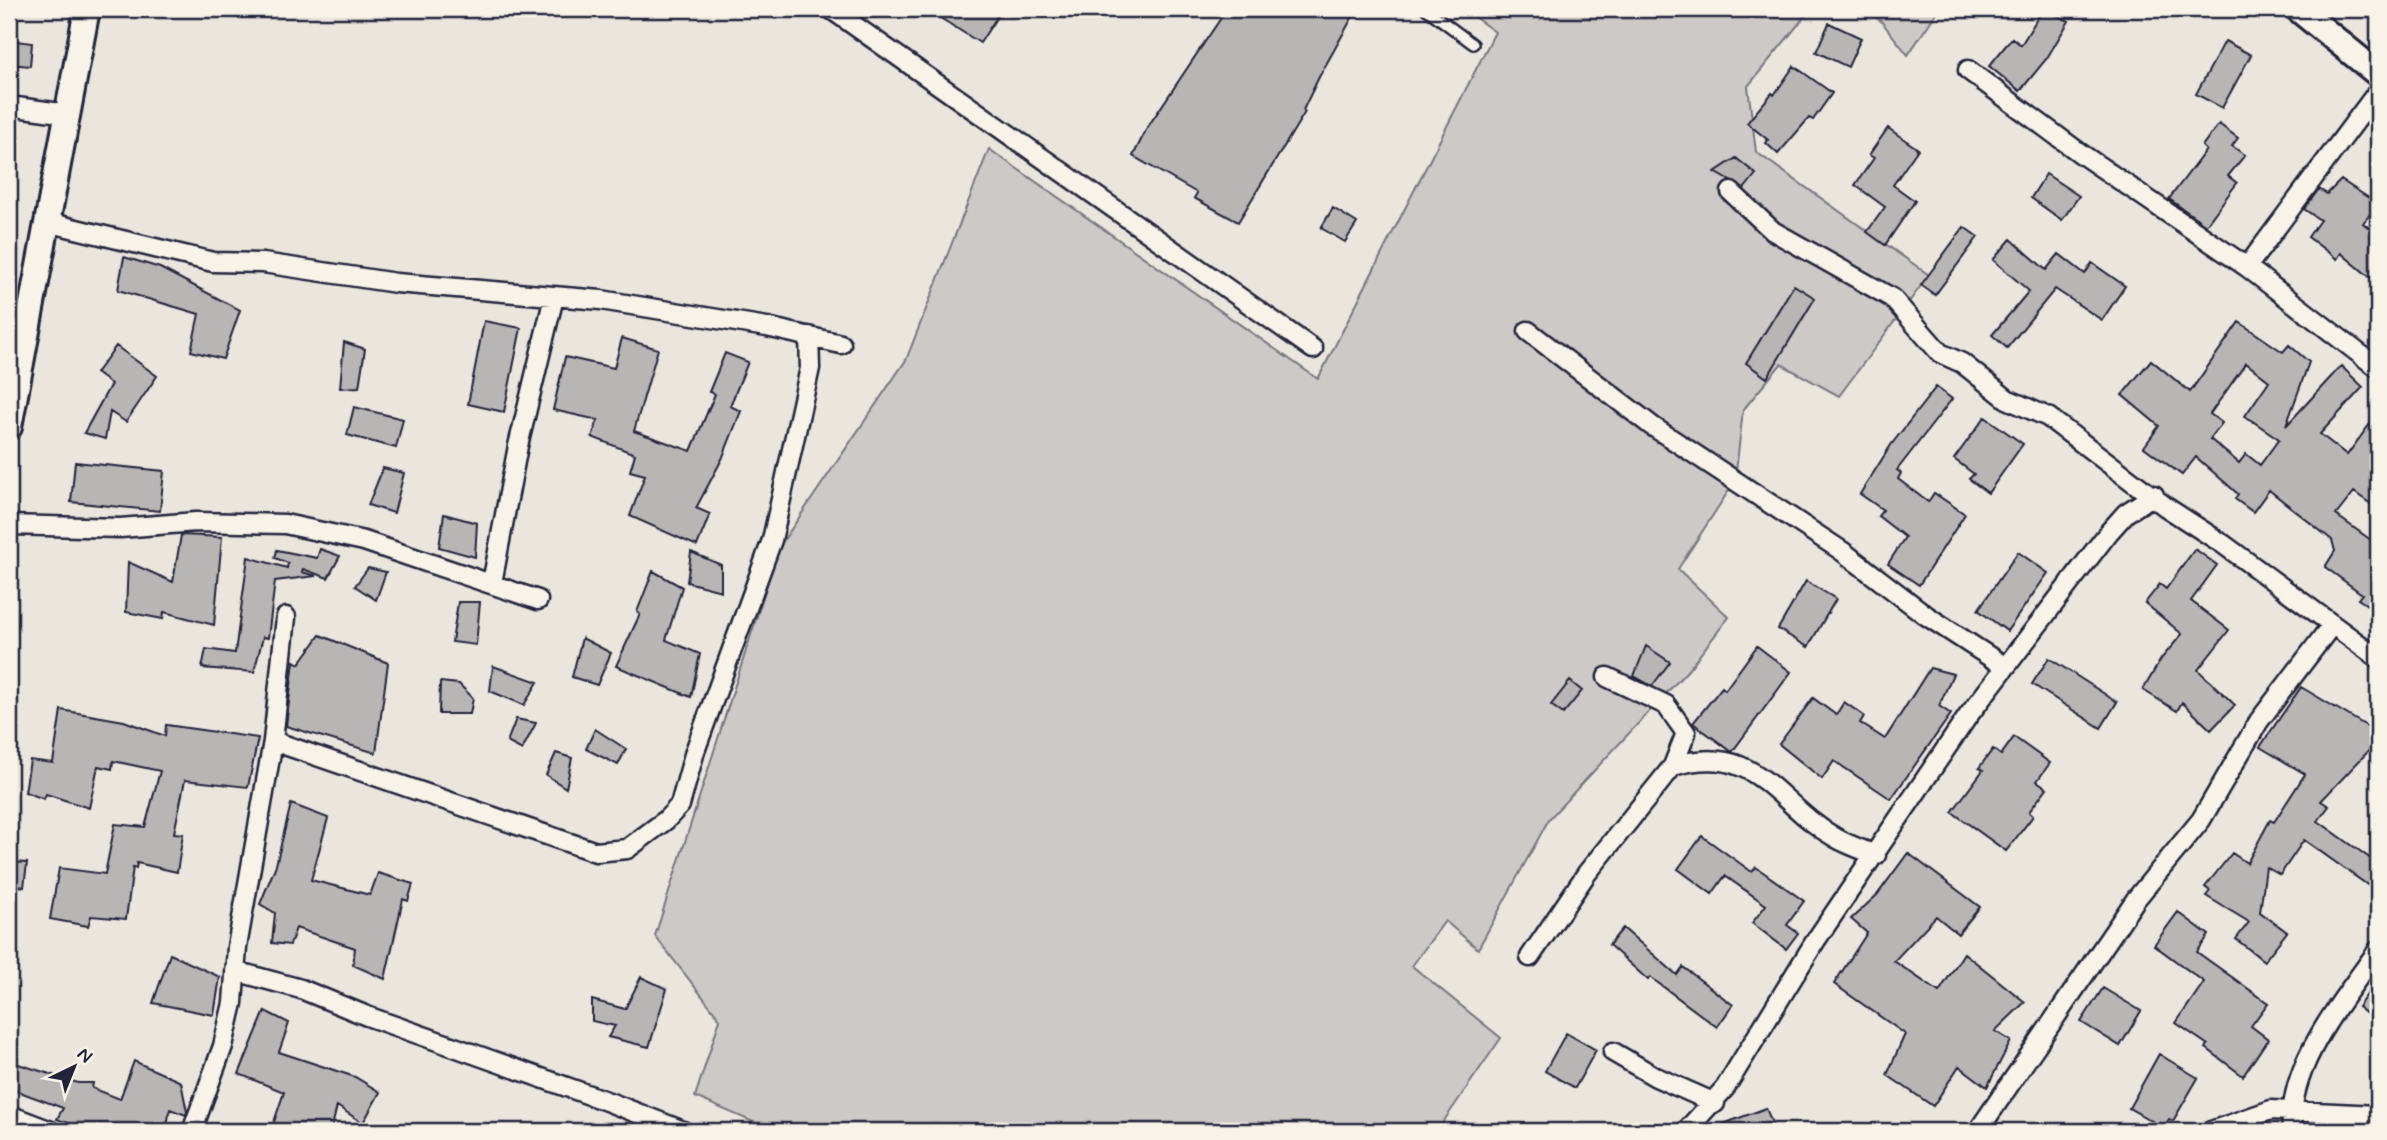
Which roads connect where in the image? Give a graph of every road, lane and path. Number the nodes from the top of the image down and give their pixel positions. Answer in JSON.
{"nodes":[{"id":1,"x":87,"y":9,"type":"edge"},
{"id":2,"x":831,"y":9,"type":"edge"},
{"id":3,"x":1426,"y":9,"type":"edge"},
{"id":4,"x":2298,"y":9,"type":"edge"},
{"id":5,"x":1473,"y":44,"type":"dead end"},
{"id":6,"x":1968,"y":70,"type":"dead end"},
{"id":7,"x":2378,"y":74,"type":"edge"},
{"id":8,"x":2378,"y":91,"type":"edge"},
{"id":9,"x":9,"y":106,"type":"edge"},
{"id":10,"x":68,"y":114,"type":"junction"},
{"id":11,"x":1731,"y":192,"type":"dead end"},
{"id":12,"x":47,"y":222,"type":"junction"},
{"id":13,"x":2247,"y":267,"type":"junction"},
{"id":14,"x":554,"y":297,"type":"junction"},
{"id":15,"x":1528,"y":331,"type":"dead end"},
{"id":16,"x":809,"y":336,"type":"junction"},
{"id":17,"x":841,"y":344,"type":"dead end"},
{"id":18,"x":1313,"y":349,"type":"dead end"},
{"id":19,"x":2378,"y":368,"type":"edge"},
{"id":20,"x":9,"y":427,"type":"edge"},
{"id":21,"x":2154,"y":495,"type":"junction"},
{"id":22,"x":9,"y":526,"type":"edge"},
{"id":23,"x":492,"y":583,"type":"junction"},
{"id":24,"x":538,"y":600,"type":"dead end"},
{"id":25,"x":286,"y":617,"type":"dead end"},
{"id":26,"x":2331,"y":626,"type":"junction"},
{"id":27,"x":2378,"y":658,"type":"edge"},
{"id":28,"x":2004,"y":666,"type":"junction"},
{"id":29,"x":1607,"y":677,"type":"dead end"},
{"id":30,"x":273,"y":741,"type":"junction"},
{"id":31,"x":1673,"y":766,"type":"junction"},
{"id":32,"x":1876,"y":855,"type":"junction"},
{"id":33,"x":2378,"y":950,"type":"edge"},
{"id":34,"x":1530,"y":957,"type":"dead end"},
{"id":35,"x":235,"y":971,"type":"junction"},
{"id":36,"x":1613,"y":1052,"type":"dead end"},
{"id":37,"x":1715,"y":1103,"type":"junction"},
{"id":38,"x":2290,"y":1110,"type":"junction"},
{"id":39,"x":9,"y":1115,"type":"edge"},
{"id":40,"x":2378,"y":1115,"type":"edge"},
{"id":41,"x":1980,"y":1128,"type":"dead end"},
{"id":42,"x":51,"y":1131,"type":"edge"},
{"id":43,"x":192,"y":1131,"type":"edge"},
{"id":44,"x":683,"y":1131,"type":"edge"},
{"id":45,"x":1686,"y":1131,"type":"edge"},
{"id":46,"x":2211,"y":1131,"type":"edge"},
{"id":47,"x":2292,"y":1131,"type":"edge"}],
"edges":[{"from":1,"to":10,"type":"main road"},
{"from":2,"to":18,"type":"street"},
{"from":3,"to":5,"type":"lane"},
{"from":4,"to":7,"type":"main road"},
{"from":6,"to":13,"type":"street"},
{"from":8,"to":13,"type":"street"},
{"from":9,"to":10,"type":"street"},
{"from":10,"to":12,"type":"main road"},
{"from":11,"to":21,"type":"street"},
{"from":12,"to":14,"type":"street"},
{"from":12,"to":20,"type":"main road"},
{"from":13,"to":19,"type":"street"},
{"from":14,"to":16,"type":"street"},
{"from":14,"to":23,"type":"street"},
{"from":15,"to":28,"type":"street"},
{"from":16,"to":17,"type":"street"},
{"from":16,"to":30,"type":"street"},
{"from":21,"to":26,"type":"street"},
{"from":21,"to":28,"type":"street"},
{"from":22,"to":23,"type":"street"},
{"from":23,"to":24,"type":"street"},
{"from":25,"to":30,"type":"street"},
{"from":26,"to":27,"type":"street"},
{"from":26,"to":41,"type":"street"},
{"from":28,"to":32,"type":"street"},
{"from":29,"to":31,"type":"street"},
{"from":30,"to":35,"type":"street"},
{"from":31,"to":32,"type":"street"},
{"from":31,"to":34,"type":"street"},
{"from":32,"to":37,"type":"street"},
{"from":33,"to":38,"type":"street"},
{"from":35,"to":43,"type":"street"},
{"from":35,"to":44,"type":"street"},
{"from":36,"to":37,"type":"street"},
{"from":37,"to":45,"type":"street"},
{"from":38,"to":40,"type":"street"},
{"from":38,"to":46,"type":"street"},
{"from":38,"to":47,"type":"street"},
{"from":39,"to":42,"type":"street"}]}
